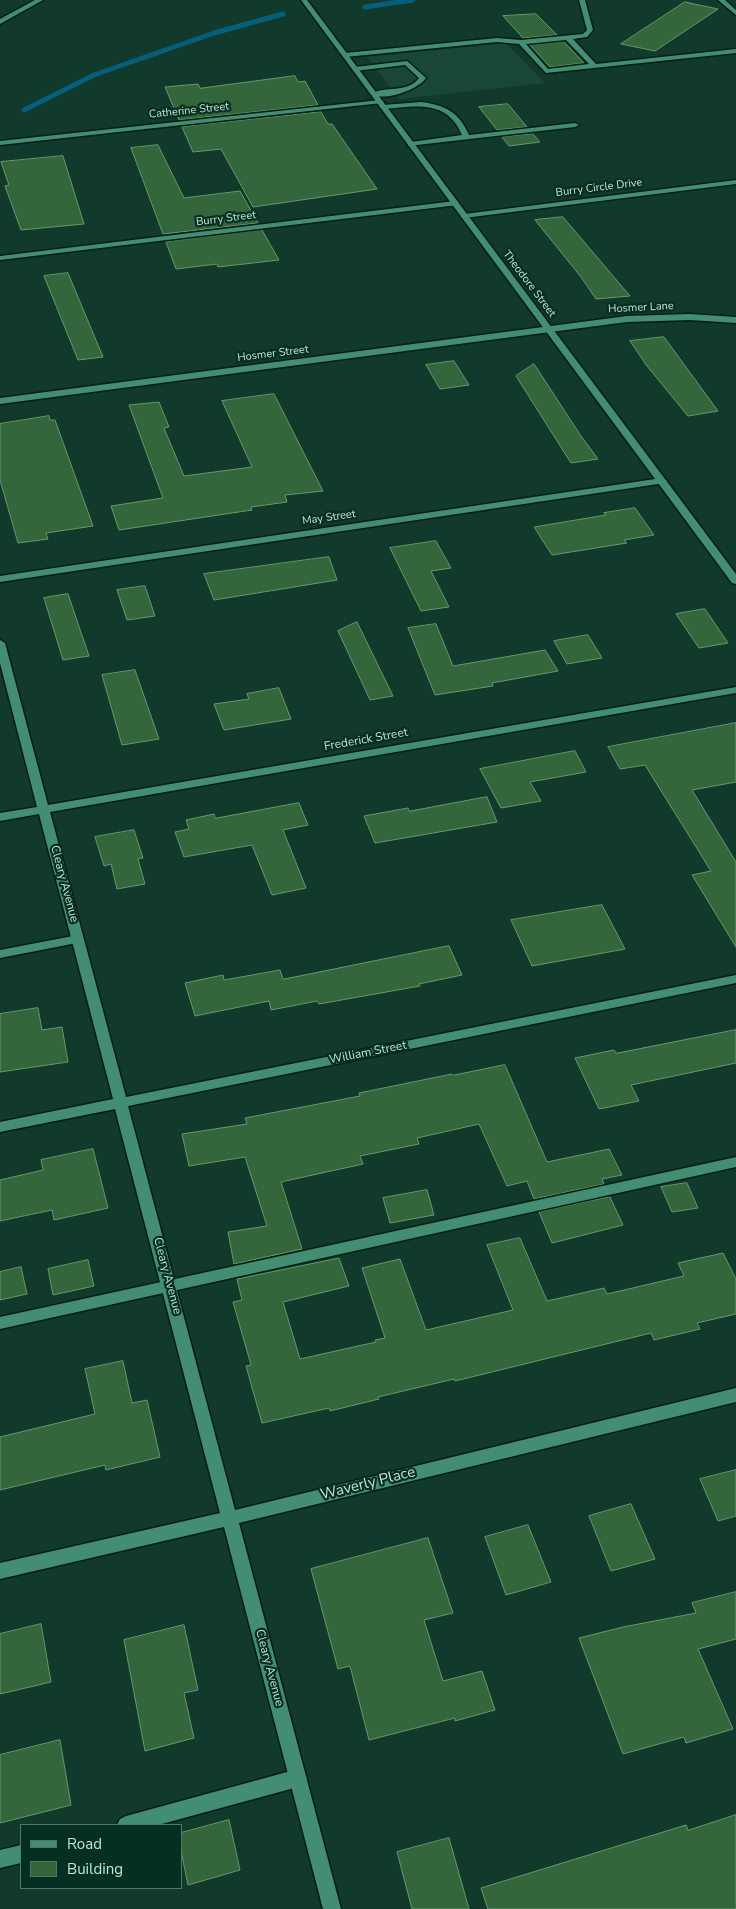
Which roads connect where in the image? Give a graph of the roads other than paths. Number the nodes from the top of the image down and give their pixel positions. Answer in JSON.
{"nodes":[{"id":1,"x":40,"y":0,"type":"edge"},
{"id":2,"x":304,"y":0,"type":"edge"},
{"id":3,"x":582,"y":0,"type":"edge"},
{"id":4,"x":720,"y":0,"type":"edge"},
{"id":5,"x":736,"y":13,"type":"edge"},
{"id":6,"x":0,"y":22,"type":"edge"},
{"id":7,"x":568,"y":38,"type":"junction"},
{"id":8,"x":521,"y":42,"type":"junction"},
{"id":9,"x":736,"y":51,"type":"edge"},
{"id":10,"x":345,"y":55,"type":"junction"},
{"id":11,"x":594,"y":66,"type":"junction"},
{"id":12,"x":355,"y":69,"type":"junction"},
{"id":13,"x":374,"y":94,"type":"junction"},
{"id":14,"x":381,"y":105,"type":"junction"},
{"id":15,"x":575,"y":125,"type":"dead end"},
{"id":16,"x":466,"y":137,"type":"junction"},
{"id":17,"x":0,"y":143,"type":"edge"},
{"id":18,"x":411,"y":144,"type":"junction"},
{"id":19,"x":736,"y":182,"type":"edge"},
{"id":20,"x":455,"y":203,"type":"junction"},
{"id":21,"x":464,"y":216,"type":"junction"},
{"id":22,"x":0,"y":258,"type":"edge"},
{"id":23,"x":736,"y":320,"type":"edge"},
{"id":24,"x":548,"y":329,"type":"junction"},
{"id":25,"x":0,"y":401,"type":"edge"},
{"id":26,"x":662,"y":481,"type":"junction"},
{"id":27,"x":0,"y":579,"type":"edge"},
{"id":28,"x":736,"y":581,"type":"edge"},
{"id":29,"x":0,"y":643,"type":"edge"},
{"id":30,"x":736,"y":690,"type":"edge"},
{"id":31,"x":45,"y":809,"type":"junction"},
{"id":32,"x":0,"y":817,"type":"edge"},
{"id":33,"x":78,"y":939,"type":"junction"},
{"id":34,"x":0,"y":954,"type":"edge"},
{"id":35,"x":736,"y":979,"type":"edge"},
{"id":36,"x":122,"y":1103,"type":"junction"},
{"id":37,"x":0,"y":1127,"type":"edge"},
{"id":38,"x":736,"y":1162,"type":"edge"},
{"id":39,"x":170,"y":1286,"type":"junction"},
{"id":40,"x":0,"y":1322,"type":"edge"},
{"id":41,"x":736,"y":1395,"type":"edge"},
{"id":42,"x":230,"y":1518,"type":"junction"},
{"id":43,"x":0,"y":1572,"type":"edge"},
{"id":44,"x":298,"y":1778,"type":"junction"},
{"id":45,"x":130,"y":1824,"type":"edge"},
{"id":46,"x":20,"y":1854,"type":"edge"},
{"id":47,"x":0,"y":1860,"type":"edge"},
{"id":48,"x":332,"y":1909,"type":"edge"}],
"edges":[{"from":1,"to":6,"type":"street"},
{"from":2,"to":10,"type":"street","name":"Theodore Street"},
{"from":3,"to":7,"type":"street"},
{"from":4,"to":5,"type":"street"},
{"from":7,"to":8,"type":"street"},
{"from":7,"to":11,"type":"street"},
{"from":8,"to":10,"type":"street"},
{"from":8,"to":11,"type":"street"},
{"from":9,"to":11,"type":"street"},
{"from":10,"to":12,"type":"street","name":"Theodore Street"},
{"from":12,"to":13,"type":"street","name":"Theodore Street"},
{"from":12,"to":13,"type":"street"},
{"from":13,"to":14,"type":"street","name":"Theodore Street"},
{"from":14,"to":16,"type":"street","name":"Catherine Street"},
{"from":14,"to":17,"type":"street","name":"Catherine Street"},
{"from":14,"to":18,"type":"street","name":"Theodore Street"},
{"from":15,"to":16,"type":"street"},
{"from":16,"to":18,"type":"street"},
{"from":18,"to":20,"type":"street","name":"Theodore Street"},
{"from":19,"to":21,"type":"street","name":"Burry Circle Drive"},
{"from":20,"to":21,"type":"street","name":"Theodore Street"},
{"from":20,"to":22,"type":"street","name":"Burry Street"},
{"from":21,"to":24,"type":"street","name":"Theodore Street"},
{"from":23,"to":24,"type":"street","name":"Hosmer Lane"},
{"from":24,"to":25,"type":"street","name":"Hosmer Street"},
{"from":24,"to":26,"type":"street","name":"Theodore Street"},
{"from":26,"to":27,"type":"street","name":"May Street"},
{"from":26,"to":28,"type":"street","name":"Theodore Street"},
{"from":29,"to":31,"type":"street","name":"Cleary Avenue"},
{"from":30,"to":31,"type":"street","name":"Frederick Street"},
{"from":31,"to":32,"type":"street","name":"Frederick Street"},
{"from":31,"to":33,"type":"street","name":"Cleary Avenue"},
{"from":33,"to":34,"type":"street"},
{"from":33,"to":36,"type":"street","name":"Cleary Avenue"},
{"from":35,"to":36,"type":"street","name":"William Street"},
{"from":36,"to":37,"type":"street","name":"William Street"},
{"from":36,"to":39,"type":"street","name":"Cleary Avenue"},
{"from":38,"to":39,"type":"street"},
{"from":39,"to":40,"type":"street"},
{"from":39,"to":42,"type":"street","name":"Cleary Avenue"},
{"from":41,"to":42,"type":"street","name":"Waverly Place"},
{"from":42,"to":43,"type":"street","name":"Waverly Place"},
{"from":42,"to":44,"type":"street","name":"Cleary Avenue"},
{"from":44,"to":45,"type":"street"},
{"from":44,"to":48,"type":"street","name":"Cleary Avenue"},
{"from":46,"to":47,"type":"street"}]}
